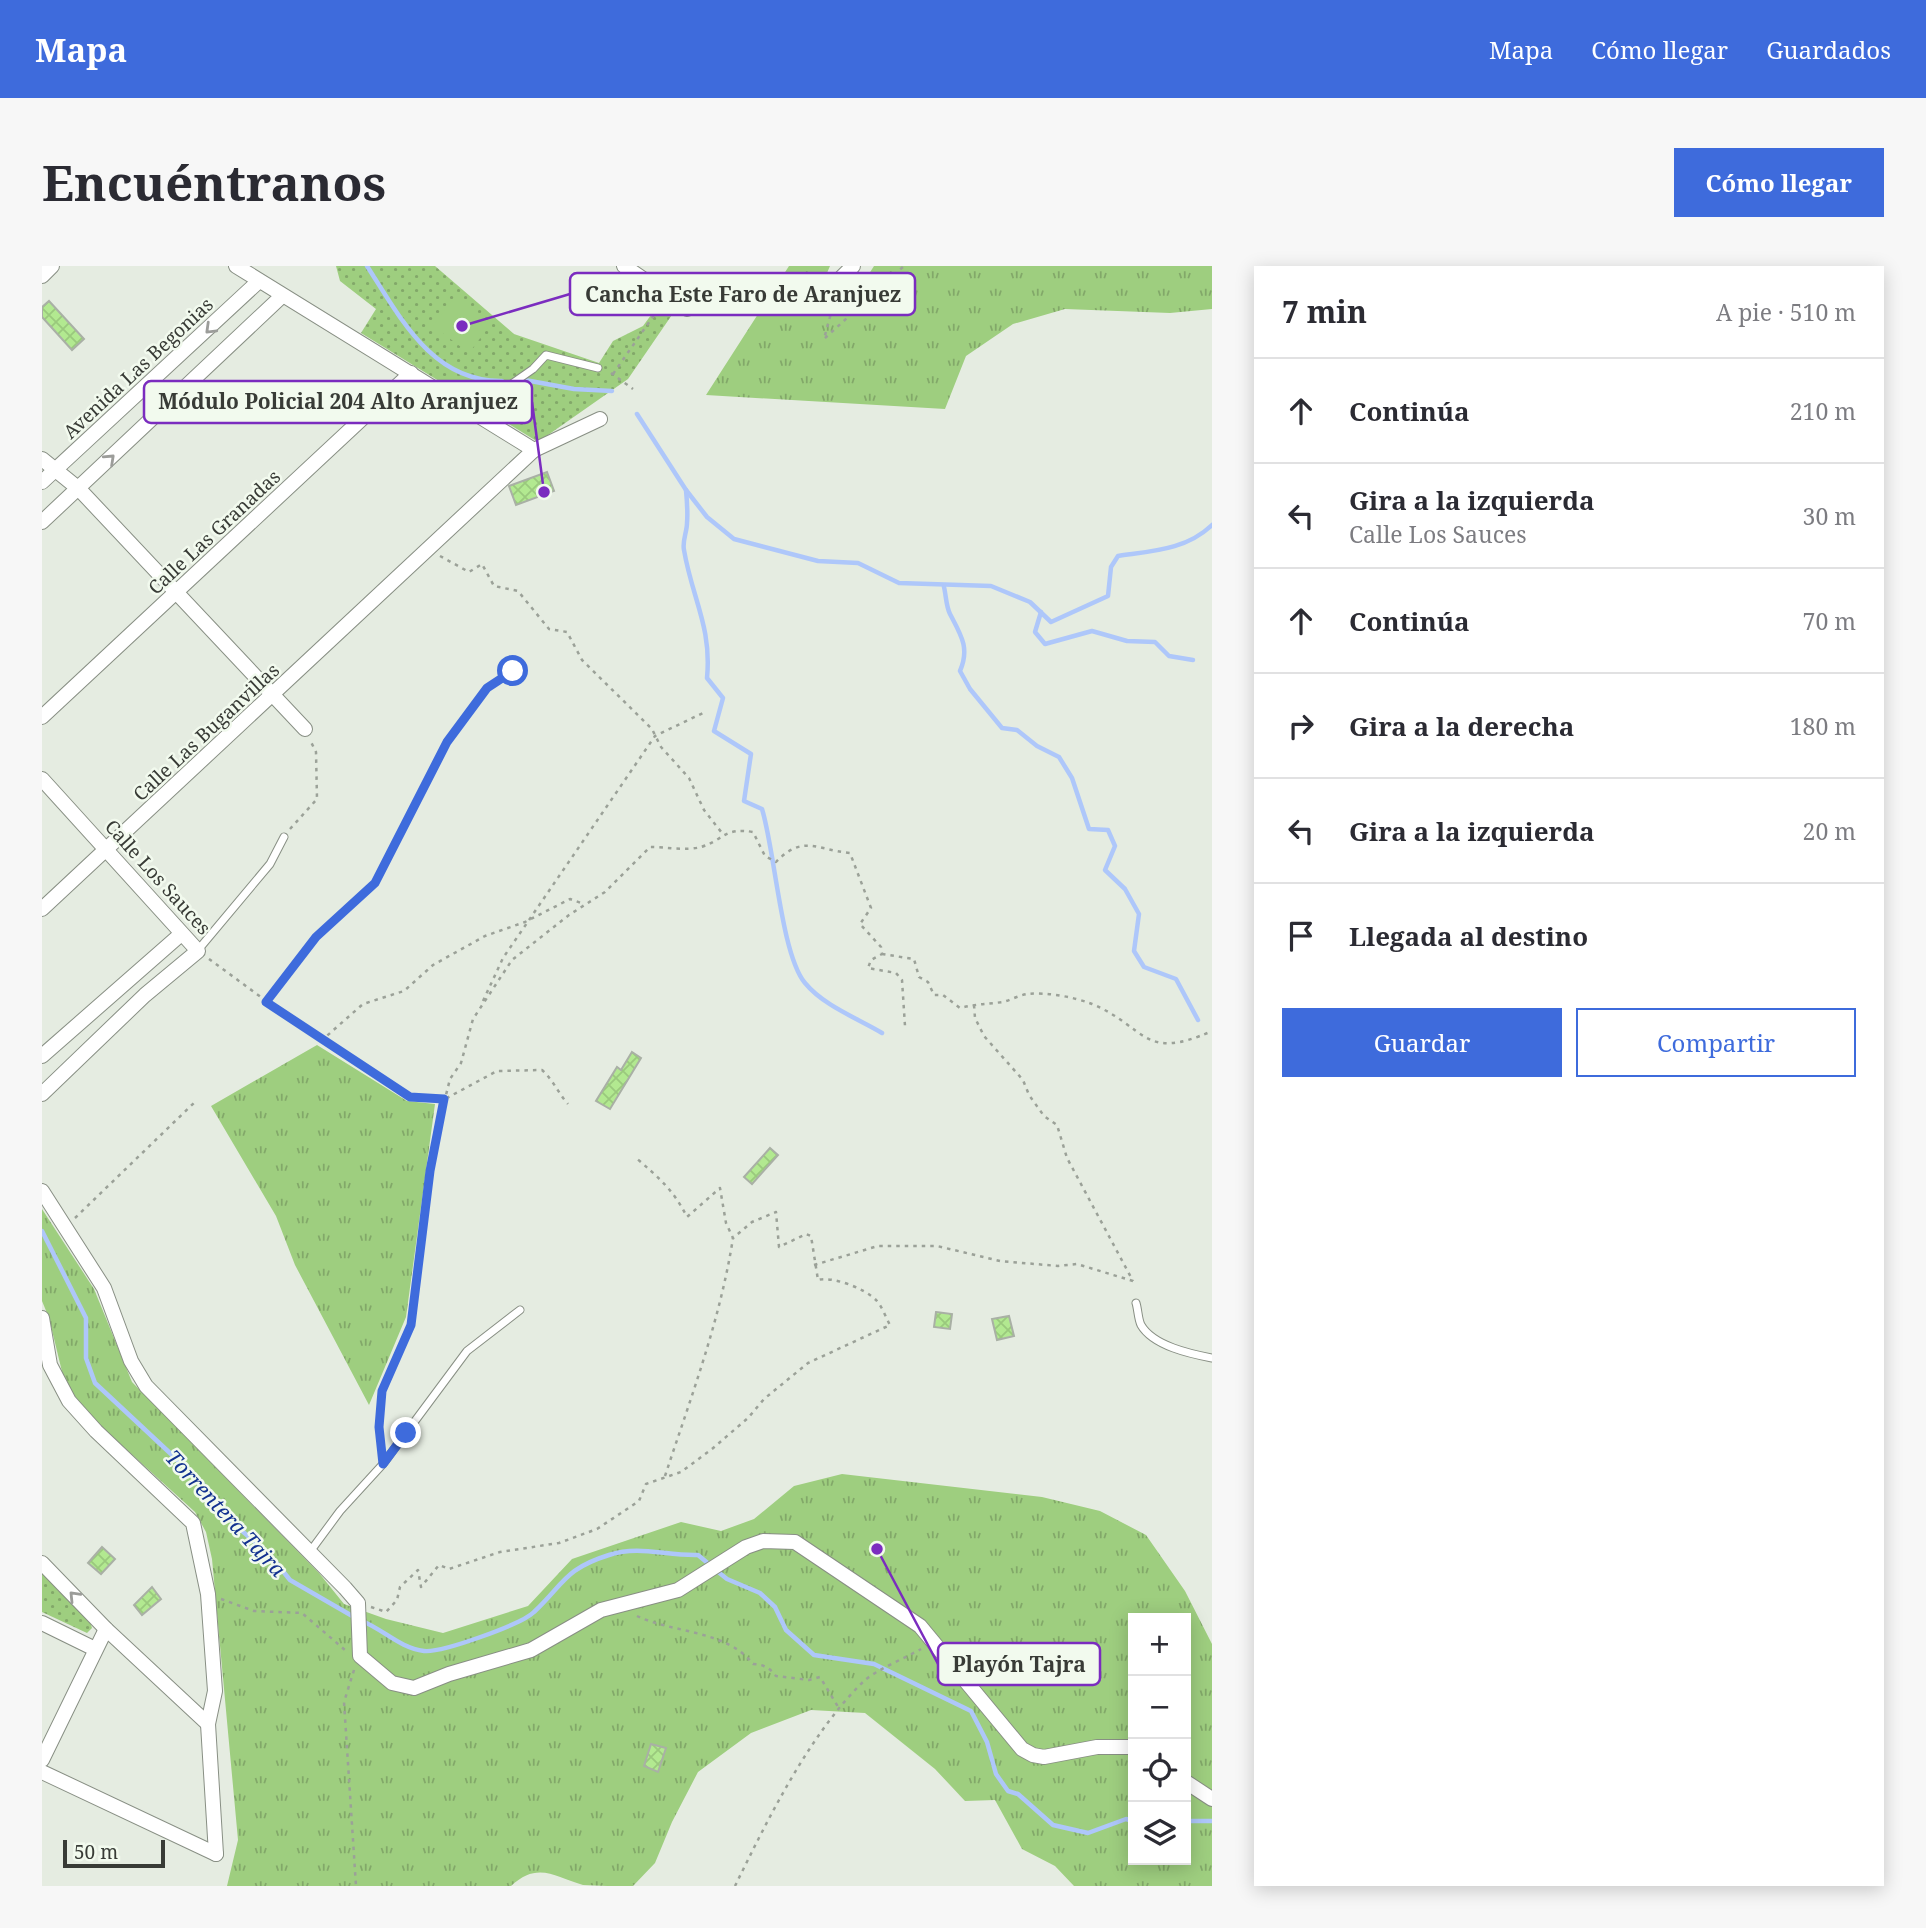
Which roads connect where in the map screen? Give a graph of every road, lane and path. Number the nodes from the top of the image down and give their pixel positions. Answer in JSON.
{"nodes":[{"id":1,"x":52,"y":266,"type":"edge"},
{"id":2,"x":236,"y":266,"type":"edge"},
{"id":3,"x":625,"y":266,"type":"edge"},
{"id":4,"x":853,"y":266,"type":"edge"},
{"id":5,"x":904,"y":266,"type":"edge"},
{"id":6,"x":42,"y":276,"type":"edge"},
{"id":7,"x":841,"y":278,"type":"joint"},
{"id":8,"x":259,"y":281,"type":"junction"},
{"id":9,"x":668,"y":295,"type":"junction"},
{"id":10,"x":282,"y":296,"type":"junction"},
{"id":11,"x":687,"y":309,"type":"dead end"},
{"id":12,"x":598,"y":368,"type":"joint"},
{"id":13,"x":411,"y":373,"type":"junction"},
{"id":14,"x":612,"y":374,"type":"junction"},
{"id":15,"x":634,"y":389,"type":"dead end"},
{"id":16,"x":472,"y":412,"type":"junction"},
{"id":17,"x":600,"y":419,"type":"dead end"},
{"id":18,"x":534,"y":450,"type":"junction"},
{"id":19,"x":42,"y":459,"type":"edge"},
{"id":20,"x":54,"y":471,"type":"junction"},
{"id":21,"x":42,"y":482,"type":"edge"},
{"id":22,"x":79,"y":489,"type":"junction"},
{"id":23,"x":42,"y":522,"type":"edge"},
{"id":24,"x":428,"y":550,"type":"junction"},
{"id":25,"x":178,"y":594,"type":"junction"},
{"id":26,"x":513,"y":671,"type":"dead end"},
{"id":27,"x":273,"y":696,"type":"junction"},
{"id":28,"x":705,"y":712,"type":"dead end"},
{"id":29,"x":42,"y":717,"type":"edge"},
{"id":30,"x":305,"y":729,"type":"joint"},
{"id":31,"x":655,"y":736,"type":"junction"},
{"id":32,"x":42,"y":779,"type":"edge"},
{"id":33,"x":722,"y":834,"type":"junction"},
{"id":34,"x":284,"y":837,"type":"joint"},
{"id":35,"x":109,"y":850,"type":"junction"},
{"id":36,"x":585,"y":905,"type":"junction"},
{"id":37,"x":42,"y":909,"type":"edge"},
{"id":38,"x":529,"y":920,"type":"junction"},
{"id":39,"x":180,"y":935,"type":"junction"},
{"id":40,"x":198,"y":951,"type":"junction"},
{"id":41,"x":882,"y":954,"type":"junction"},
{"id":42,"x":266,"y":1002,"type":"junction"},
{"id":43,"x":973,"y":1004,"type":"junction"},
{"id":44,"x":479,"y":1010,"type":"junction"},
{"id":45,"x":905,"y":1026,"type":"dead end"},
{"id":46,"x":1212,"y":1031,"type":"edge"},
{"id":47,"x":321,"y":1041,"type":"junction"},
{"id":48,"x":42,"y":1056,"type":"edge"},
{"id":49,"x":42,"y":1094,"type":"edge"},
{"id":50,"x":444,"y":1099,"type":"junction"},
{"id":51,"x":197,"y":1100,"type":"dead end"},
{"id":52,"x":568,"y":1104,"type":"dead end"},
{"id":53,"x":635,"y":1157,"type":"dead end"},
{"id":54,"x":42,"y":1191,"type":"edge"},
{"id":55,"x":65,"y":1228,"type":"junction"},
{"id":56,"x":733,"y":1238,"type":"junction"},
{"id":57,"x":814,"y":1265,"type":"junction"},
{"id":58,"x":1136,"y":1303,"type":"dead end"},
{"id":59,"x":520,"y":1310,"type":"dead end"},
{"id":60,"x":42,"y":1318,"type":"edge"},
{"id":61,"x":1212,"y":1358,"type":"edge"},
{"id":62,"x":383,"y":1464,"type":"junction"},
{"id":63,"x":665,"y":1476,"type":"junction"},
{"id":64,"x":309,"y":1553,"type":"junction"},
{"id":65,"x":42,"y":1563,"type":"edge"},
{"id":66,"x":208,"y":1594,"type":"junction"},
{"id":67,"x":358,"y":1603,"type":"junction"},
{"id":68,"x":625,"y":1604,"type":"junction"},
{"id":69,"x":42,"y":1623,"type":"edge"},
{"id":70,"x":106,"y":1629,"type":"junction"},
{"id":71,"x":934,"y":1642,"type":"junction"},
{"id":72,"x":95,"y":1648,"type":"junction"},
{"id":73,"x":360,"y":1656,"type":"junction"},
{"id":74,"x":840,"y":1710,"type":"junction"},
{"id":75,"x":208,"y":1724,"type":"junction"},
{"id":76,"x":1128,"y":1746,"type":"edge"},
{"id":77,"x":42,"y":1760,"type":"edge"},
{"id":78,"x":42,"y":1772,"type":"edge"},
{"id":79,"x":1191,"y":1785,"type":"edge"},
{"id":80,"x":1212,"y":1799,"type":"edge"},
{"id":81,"x":356,"y":1886,"type":"edge"},
{"id":82,"x":735,"y":1886,"type":"edge"}],
"edges":[{"from":1,"to":6,"type":"street"},
{"from":2,"to":8,"type":"street"},
{"from":3,"to":9,"type":"street"},
{"from":4,"to":7,"type":"street"},
{"from":5,"to":7,"type":"path"},
{"from":8,"to":10,"type":"street"},
{"from":8,"to":20,"type":"street","name":"Avenida Las Begonias","one_way":true},
{"from":9,"to":11,"type":"street"},
{"from":9,"to":14,"type":"path"},
{"from":10,"to":13,"type":"street"},
{"from":22,"to":10,"type":"street","one_way":true},
{"from":12,"to":14,"type":"path"},
{"from":12,"to":16,"type":"lane"},
{"from":13,"to":16,"type":"street"},
{"from":13,"to":25,"type":"street","name":"Calle Las Granadas"},
{"from":14,"to":15,"type":"path"},
{"from":16,"to":18,"type":"street"},
{"from":17,"to":18,"type":"street","name":"Calle Las Buganvillas"},
{"from":18,"to":24,"type":"street","name":"Calle Las Buganvillas"},
{"from":19,"to":20,"type":"street"},
{"from":20,"to":21,"type":"street","name":"Avenida Las Begonias"},
{"from":20,"to":22,"type":"street"},
{"from":22,"to":23,"type":"street"},
{"from":22,"to":25,"type":"street"},
{"from":24,"to":27,"type":"street","name":"Calle Las Buganvillas"},
{"from":24,"to":31,"type":"path"},
{"from":25,"to":27,"type":"street"},
{"from":25,"to":29,"type":"street","name":"Calle Las Granadas"},
{"from":26,"to":42,"type":"path"},
{"from":27,"to":30,"type":"street"},
{"from":27,"to":35,"type":"street","name":"Calle Las Buganvillas"},
{"from":28,"to":31,"type":"path"},
{"from":30,"to":34,"type":"path"},
{"from":31,"to":33,"type":"path"},
{"from":31,"to":38,"type":"path"},
{"from":32,"to":35,"type":"street","name":"Calle Los Sauces"},
{"from":33,"to":36,"type":"path"},
{"from":33,"to":41,"type":"path"},
{"from":34,"to":40,"type":"lane"},
{"from":35,"to":37,"type":"street","name":"Calle Las Buganvillas"},
{"from":35,"to":39,"type":"street","name":"Calle Los Sauces"},
{"from":36,"to":38,"type":"path"},
{"from":36,"to":44,"type":"path"},
{"from":38,"to":44,"type":"path"},
{"from":38,"to":47,"type":"path"},
{"from":39,"to":40,"type":"street","name":"Calle Los Sauces"},
{"from":39,"to":48,"type":"street"},
{"from":40,"to":42,"type":"path","name":"Calle Los Sauces"},
{"from":40,"to":49,"type":"street"},
{"from":41,"to":43,"type":"path"},
{"from":41,"to":45,"type":"path"},
{"from":42,"to":47,"type":"path","name":"Calle Los Sauces"},
{"from":43,"to":46,"type":"path"},
{"from":43,"to":57,"type":"path"},
{"from":44,"to":50,"type":"path"},
{"from":47,"to":50,"type":"path","name":"Calle Los Sauces"},
{"from":50,"to":52,"type":"path"},
{"from":50,"to":62,"type":"path"},
{"from":51,"to":55,"type":"path"},
{"from":53,"to":56,"type":"path"},
{"from":54,"to":55,"type":"street"},
{"from":55,"to":64,"type":"street"},
{"from":56,"to":57,"type":"path"},
{"from":56,"to":63,"type":"path"},
{"from":57,"to":63,"type":"path"},
{"from":58,"to":61,"type":"lane"},
{"from":59,"to":62,"type":"lane"},
{"from":60,"to":66,"type":"street"},
{"from":62,"to":64,"type":"lane"},
{"from":63,"to":67,"type":"path"},
{"from":64,"to":67,"type":"street"},
{"from":70,"to":65,"type":"street","one_way":true},
{"from":66,"to":73,"type":"path"},
{"from":66,"to":75,"type":"street"},
{"from":67,"to":73,"type":"street"},
{"from":68,"to":71,"type":"street"},
{"from":68,"to":73,"type":"street"},
{"from":68,"to":74,"type":"path"},
{"from":69,"to":72,"type":"street"},
{"from":70,"to":72,"type":"street"},
{"from":70,"to":75,"type":"street"},
{"from":71,"to":74,"type":"path"},
{"from":71,"to":76,"type":"street"},
{"from":72,"to":77,"type":"street"},
{"from":73,"to":81,"type":"path"},
{"from":74,"to":82,"type":"path"},
{"from":75,"to":78,"type":"street"},
{"from":79,"to":80,"type":"street"}]}
